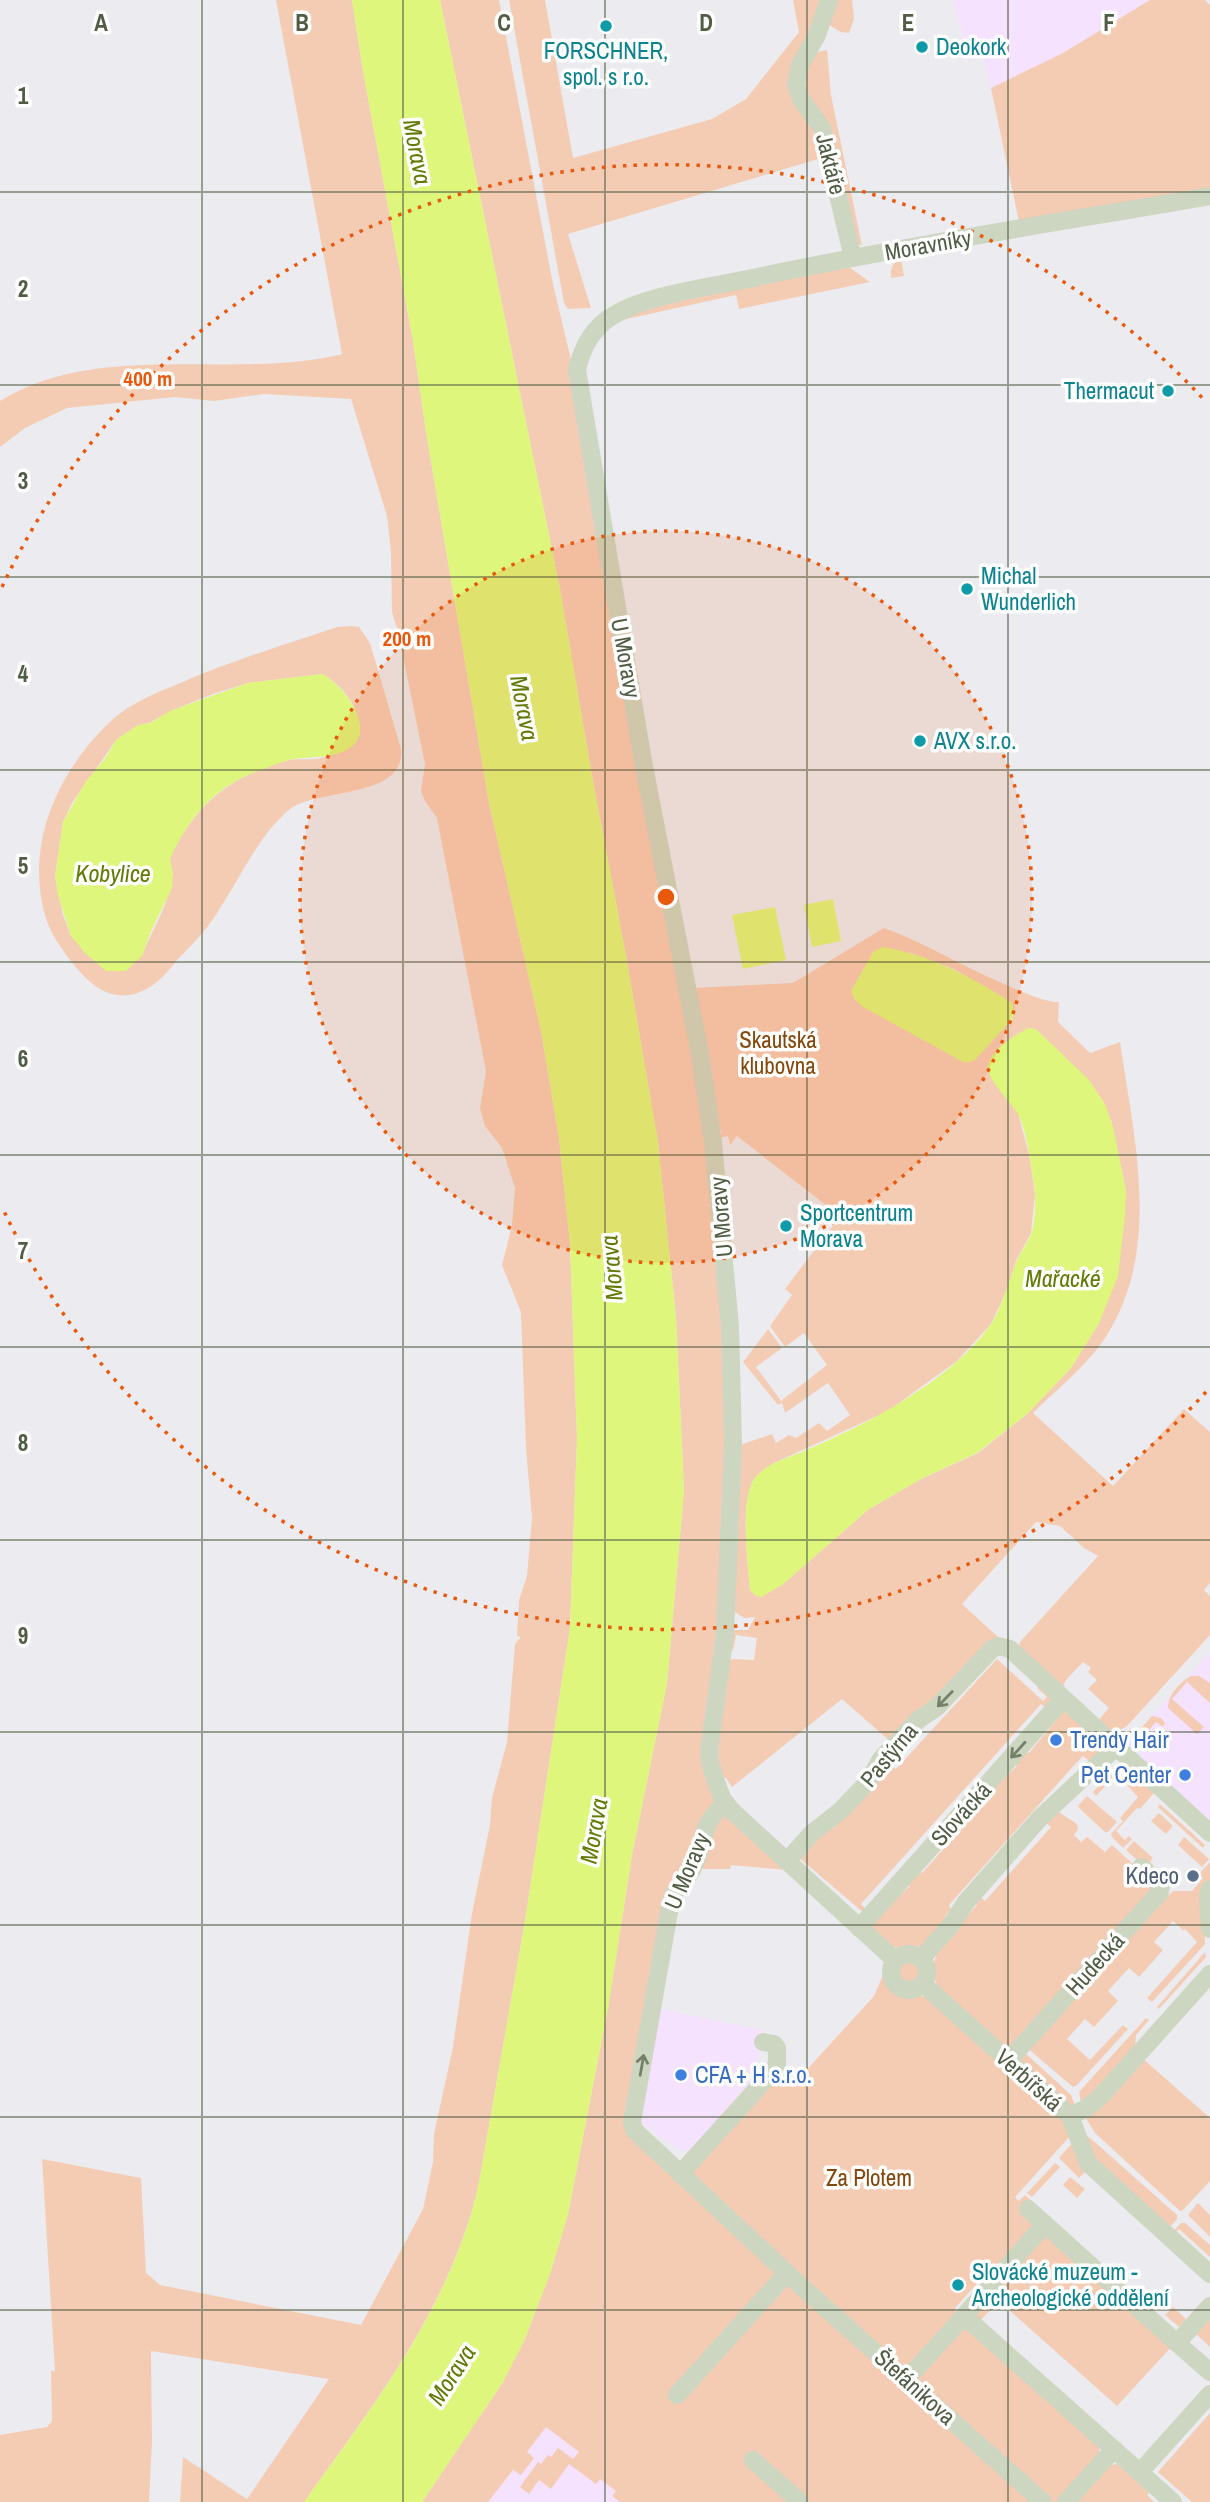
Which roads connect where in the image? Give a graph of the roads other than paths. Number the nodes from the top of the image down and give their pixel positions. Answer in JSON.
{"nodes":[{"id":1,"x":829,"y":0,"type":"edge"},
{"id":2,"x":1210,"y":196,"type":"edge"},
{"id":3,"x":853,"y":258,"type":"junction"},
{"id":4,"x":647,"y":301,"type":"joint"},
{"id":5,"x":1063,"y":1699,"type":"junction"},
{"id":6,"x":1115,"y":1748,"type":"junction"},
{"id":7,"x":726,"y":1803,"type":"junction"},
{"id":8,"x":1210,"y":1833,"type":"edge"},
{"id":9,"x":786,"y":1861,"type":"junction"},
{"id":10,"x":1141,"y":1867,"type":"dead end"},
{"id":11,"x":1210,"y":1889,"type":"edge"},
{"id":12,"x":859,"y":1928,"type":"junction"},
{"id":13,"x":1210,"y":1929,"type":"edge"},
{"id":14,"x":921,"y":1959,"type":"junction"},
{"id":15,"x":895,"y":1960,"type":"junction"},
{"id":16,"x":1210,"y":1974,"type":"edge"},
{"id":17,"x":923,"y":1984,"type":"junction"},
{"id":18,"x":762,"y":2042,"type":"dead end"},
{"id":19,"x":1008,"y":2061,"type":"junction"},
{"id":20,"x":1070,"y":2116,"type":"junction"},
{"id":21,"x":652,"y":2147,"type":"joint"},
{"id":22,"x":680,"y":2174,"type":"junction"},
{"id":23,"x":1028,"y":2209,"type":"dead end"},
{"id":24,"x":1045,"y":2224,"type":"junction"},
{"id":25,"x":787,"y":2273,"type":"junction"},
{"id":26,"x":1210,"y":2274,"type":"edge"},
{"id":27,"x":1210,"y":2306,"type":"edge"},
{"id":28,"x":964,"y":2316,"type":"junction"},
{"id":29,"x":1177,"y":2343,"type":"junction"},
{"id":30,"x":916,"y":2369,"type":"dead end"},
{"id":31,"x":1210,"y":2372,"type":"edge"},
{"id":32,"x":1210,"y":2394,"type":"edge"},
{"id":33,"x":677,"y":2395,"type":"dead end"},
{"id":34,"x":1114,"y":2449,"type":"junction"},
{"id":35,"x":753,"y":2460,"type":"dead end"},
{"id":36,"x":1140,"y":2472,"type":"junction"},
{"id":37,"x":800,"y":2502,"type":"edge"},
{"id":38,"x":1043,"y":2502,"type":"edge"},
{"id":39,"x":1066,"y":2502,"type":"edge"},
{"id":40,"x":1173,"y":2502,"type":"edge"}],
"edges":[{"from":1,"to":3,"type":"street","name":"Jaktáře"},
{"from":2,"to":3,"type":"street","name":"Moravníky"},
{"from":3,"to":4,"type":"street","name":"Moravníky"},
{"from":4,"to":7,"type":"street","name":"U Moravy"},
{"from":5,"to":6,"type":"street"},
{"from":5,"to":9,"type":"street","name":"Pastýrna","one_way":true},
{"from":5,"to":12,"type":"street","name":"Slovácká","one_way":true},
{"from":6,"to":8,"type":"street"},
{"from":6,"to":14,"type":"street"},
{"from":7,"to":9,"type":"street"},
{"from":21,"to":7,"type":"street","name":"U Moravy","one_way":true},
{"from":9,"to":12,"type":"street"},
{"from":10,"to":19,"type":"street","name":"Hudecká"},
{"from":11,"to":13,"type":"street"},
{"from":12,"to":15,"type":"street"},
{"from":14,"to":15,"type":"street"},
{"from":14,"to":17,"type":"street"},
{"from":15,"to":17,"type":"street"},
{"from":16,"to":20,"type":"street"},
{"from":17,"to":19,"type":"street","name":"Verbířská"},
{"from":18,"to":22,"type":"street"},
{"from":19,"to":20,"type":"street","name":"Verbířská"},
{"from":20,"to":26,"type":"street","name":"Verbířská"},
{"from":21,"to":22,"type":"street","name":"Štefánikova"},
{"from":22,"to":25,"type":"street","name":"Štefánikova"},
{"from":23,"to":24,"type":"street"},
{"from":24,"to":28,"type":"street","name":"Štefánikova"},
{"from":24,"to":29,"type":"street"},
{"from":25,"to":33,"type":"street"},
{"from":25,"to":38,"type":"street","name":"Štefánikova"},
{"from":27,"to":29,"type":"street"},
{"from":28,"to":30,"type":"street","name":"Štefánikova"},
{"from":28,"to":34,"type":"street"},
{"from":29,"to":31,"type":"street"},
{"from":32,"to":36,"type":"street"},
{"from":34,"to":36,"type":"street"},
{"from":34,"to":39,"type":"street"},
{"from":35,"to":37,"type":"street"},
{"from":36,"to":40,"type":"street"}]}
